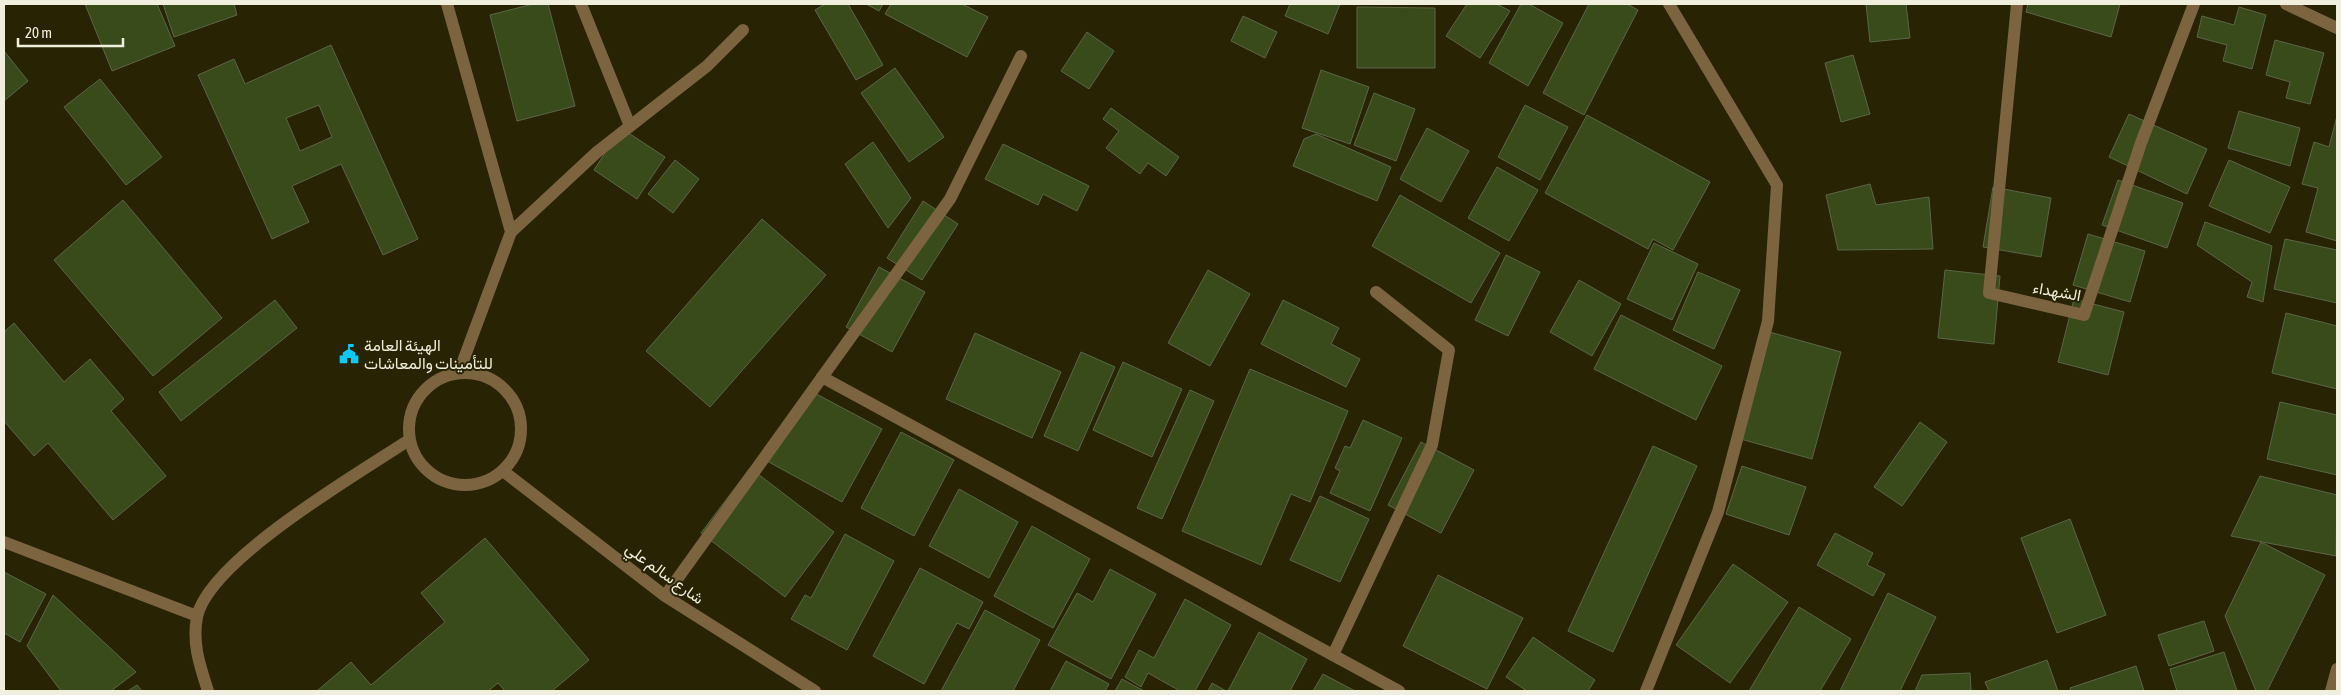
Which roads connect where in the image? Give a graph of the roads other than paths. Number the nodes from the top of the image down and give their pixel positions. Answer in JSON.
{"nodes":[{"id":1,"x":447,"y":4,"type":"edge"},
{"id":2,"x":580,"y":4,"type":"edge"},
{"id":3,"x":1669,"y":4,"type":"edge"},
{"id":4,"x":2018,"y":4,"type":"edge"},
{"id":5,"x":2194,"y":4,"type":"edge"},
{"id":6,"x":2286,"y":4,"type":"edge"},
{"id":7,"x":2337,"y":28,"type":"edge"},
{"id":8,"x":744,"y":30,"type":"dead end"},
{"id":9,"x":1021,"y":56,"type":"dead end"},
{"id":10,"x":630,"y":126,"type":"junction"},
{"id":11,"x":511,"y":232,"type":"junction"},
{"id":12,"x":1376,"y":292,"type":"dead end"},
{"id":13,"x":459,"y":372,"type":"junction"},
{"id":14,"x":822,"y":377,"type":"junction"},
{"id":15,"x":409,"y":440,"type":"junction"},
{"id":16,"x":503,"y":471,"type":"junction"},
{"id":17,"x":4,"y":542,"type":"edge"},
{"id":18,"x":665,"y":596,"type":"junction"},
{"id":19,"x":197,"y":616,"type":"junction"},
{"id":20,"x":1333,"y":655,"type":"junction"},
{"id":21,"x":2337,"y":669,"type":"edge"},
{"id":22,"x":208,"y":691,"type":"edge"},
{"id":23,"x":815,"y":691,"type":"edge"},
{"id":24,"x":1399,"y":691,"type":"edge"},
{"id":25,"x":1646,"y":691,"type":"edge"},
{"id":26,"x":2331,"y":691,"type":"edge"}],
"edges":[{"from":1,"to":11,"type":"street"},
{"from":2,"to":10,"type":"street"},
{"from":3,"to":25,"type":"street"},
{"from":4,"to":5,"type":"street","name":"الشهداء"},
{"from":6,"to":7,"type":"street"},
{"from":8,"to":10,"type":"street"},
{"from":9,"to":14,"type":"street"},
{"from":10,"to":11,"type":"street"},
{"from":11,"to":13,"type":"street"},
{"from":12,"to":20,"type":"street"},
{"from":13,"to":15,"type":"street"},
{"from":13,"to":16,"type":"street"},
{"from":14,"to":18,"type":"street"},
{"from":14,"to":20,"type":"street"},
{"from":15,"to":16,"type":"street"},
{"from":15,"to":19,"type":"street"},
{"from":16,"to":18,"type":"street","name":"شارع سالم علي"},
{"from":17,"to":19,"type":"street"},
{"from":18,"to":23,"type":"street","name":"شارع سالم علي"},
{"from":19,"to":22,"type":"street"},
{"from":20,"to":24,"type":"street"},
{"from":21,"to":26,"type":"street"}]}
